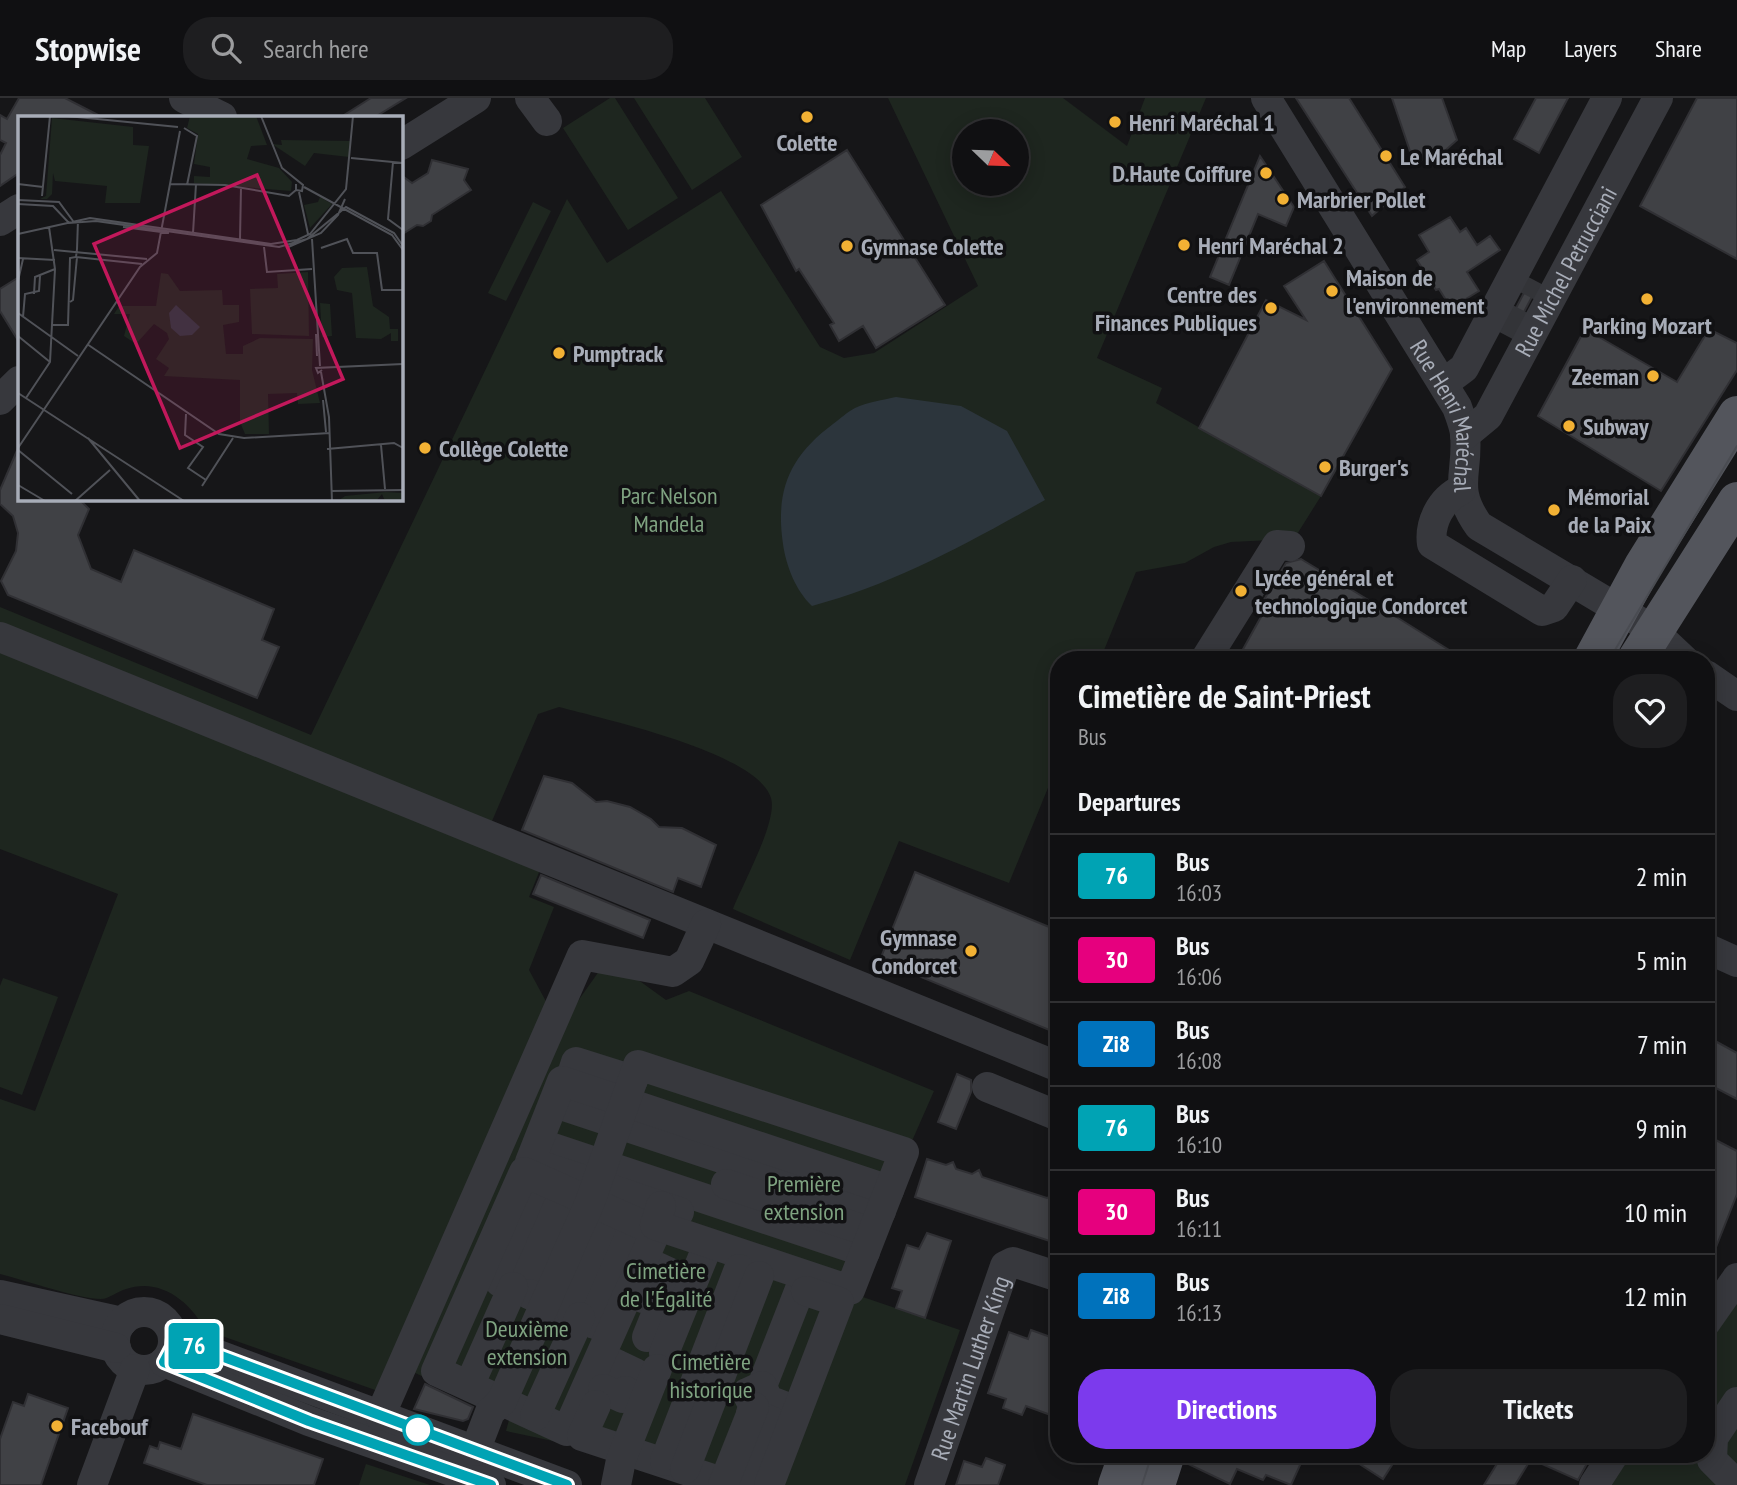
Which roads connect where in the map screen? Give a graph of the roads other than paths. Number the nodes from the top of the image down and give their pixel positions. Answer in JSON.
{"nodes":[{"id":1,"x":184,"y":98,"type":"edge"},
{"id":2,"x":476,"y":98,"type":"edge"},
{"id":3,"x":1266,"y":98,"type":"edge"},
{"id":4,"x":1607,"y":98,"type":"edge"},
{"id":5,"x":1658,"y":98,"type":"edge"},
{"id":6,"x":220,"y":116,"type":"edge"},
{"id":7,"x":402,"y":144,"type":"edge"},
{"id":8,"x":18,"y":210,"type":"edge"},
{"id":9,"x":0,"y":222,"type":"edge"},
{"id":10,"x":1536,"y":232,"type":"junction"},
{"id":11,"x":1536,"y":281,"type":"tunnel mouth"},
{"id":12,"x":1507,"y":337,"type":"tunnel mouth"},
{"id":13,"x":1473,"y":353,"type":"junction"},
{"id":14,"x":18,"y":383,"type":"edge"},
{"id":15,"x":1444,"y":383,"type":"junction"},
{"id":16,"x":1502,"y":389,"type":"junction"},
{"id":17,"x":0,"y":400,"type":"edge"},
{"id":18,"x":1737,"y":415,"type":"edge"},
{"id":19,"x":1465,"y":435,"type":"junction"},
{"id":20,"x":1461,"y":490,"type":"junction"},
{"id":21,"x":1737,"y":501,"type":"edge"},
{"id":22,"x":1290,"y":546,"type":"dead end"},
{"id":23,"x":1572,"y":580,"type":"junction"},
{"id":24,"x":1618,"y":609,"type":"junction"},
{"id":25,"x":0,"y":637,"type":"edge"},
{"id":26,"x":1645,"y":646,"type":"edge"},
{"id":27,"x":1210,"y":651,"type":"edge"},
{"id":28,"x":1596,"y":651,"type":"edge"},
{"id":29,"x":1715,"y":681,"type":"edge"},
{"id":30,"x":1737,"y":696,"type":"edge"},
{"id":31,"x":674,"y":895,"type":"dead end"},
{"id":32,"x":706,"y":924,"type":"junction"},
{"id":33,"x":773,"y":948,"type":"junction"},
{"id":34,"x":1715,"y":952,"type":"edge"},
{"id":35,"x":1737,"y":962,"type":"edge"},
{"id":36,"x":1050,"y":1063,"type":"edge"},
{"id":37,"x":987,"y":1087,"type":"dead end"},
{"id":38,"x":1050,"y":1113,"type":"edge"},
{"id":39,"x":552,"y":1114,"type":"junction"},
{"id":40,"x":692,"y":1198,"type":"junction"},
{"id":41,"x":877,"y":1221,"type":"junction"},
{"id":42,"x":569,"y":1249,"type":"junction"},
{"id":43,"x":1050,"y":1274,"type":"edge"},
{"id":44,"x":1737,"y":1278,"type":"edge"},
{"id":45,"x":0,"y":1295,"type":"edge"},
{"id":46,"x":1715,"y":1309,"type":"edge"},
{"id":47,"x":0,"y":1319,"type":"edge"},
{"id":48,"x":124,"y":1346,"type":"junction"},
{"id":49,"x":778,"y":1346,"type":"junction"},
{"id":50,"x":168,"y":1350,"type":"junction"},
{"id":51,"x":648,"y":1353,"type":"junction"},
{"id":52,"x":502,"y":1401,"type":"junction"},
{"id":53,"x":1737,"y":1402,"type":"edge"},
{"id":54,"x":380,"y":1416,"type":"junction"},
{"id":55,"x":1715,"y":1435,"type":"edge"},
{"id":56,"x":475,"y":1451,"type":"junction"},
{"id":57,"x":625,"y":1451,"type":"junction"},
{"id":58,"x":1125,"y":1463,"type":"edge"},
{"id":59,"x":1163,"y":1463,"type":"edge"},
{"id":60,"x":1608,"y":1463,"type":"edge"},
{"id":61,"x":1715,"y":1463,"type":"edge"},
{"id":62,"x":675,"y":1465,"type":"junction"},
{"id":63,"x":737,"y":1481,"type":"edge"},
{"id":64,"x":1733,"y":1481,"type":"dead end"},
{"id":65,"x":92,"y":1485,"type":"edge"},
{"id":66,"x":491,"y":1485,"type":"edge"},
{"id":67,"x":567,"y":1485,"type":"edge"},
{"id":68,"x":616,"y":1485,"type":"edge"},
{"id":69,"x":929,"y":1485,"type":"edge"},
{"id":70,"x":1117,"y":1485,"type":"edge"},
{"id":71,"x":1156,"y":1485,"type":"edge"},
{"id":72,"x":1594,"y":1485,"type":"edge"}],
"edges":[{"from":1,"to":6,"type":"street"},
{"from":2,"to":7,"type":"street"},
{"from":3,"to":15,"type":"street","name":"Rue Henri Maréchal"},
{"from":4,"to":10,"type":"street","name":"Rue Michel Petrucciani"},
{"from":5,"to":16,"type":"street","name":"Rue Michel Petrucciani"},
{"from":8,"to":9,"type":"street"},
{"from":10,"to":11,"type":"street"},
{"from":10,"to":13,"type":"street","name":"Rue Michel Petrucciani"},
{"from":12,"to":13,"type":"street"},
{"from":13,"to":15,"type":"street","name":"Rue Michel Petrucciani"},
{"from":13,"to":16,"type":"street"},
{"from":14,"to":17,"type":"street"},
{"from":15,"to":19,"type":"street","name":"Rue Henri Maréchal"},
{"from":16,"to":19,"type":"street","name":"Rue Michel Petrucciani"},
{"from":18,"to":24,"type":"main road"},
{"from":19,"to":20,"type":"street","name":"Rue Henri Maréchal"},
{"from":20,"to":23,"type":"street","name":"Rue Henri Maréchal"},
{"from":20,"to":23,"type":"street"},
{"from":21,"to":26,"type":"main road"},
{"from":22,"to":27,"type":"street"},
{"from":23,"to":24,"type":"street","name":"Rue Henri Maréchal"},
{"from":24,"to":26,"type":"street","name":"Rue Henri Maréchal"},
{"from":24,"to":28,"type":"main road"},
{"from":25,"to":32,"type":"street"},
{"from":29,"to":30,"type":"street"},
{"from":31,"to":33,"type":"street"},
{"from":32,"to":33,"type":"street"},
{"from":32,"to":54,"type":"street"},
{"from":33,"to":36,"type":"street"},
{"from":34,"to":35,"type":"street"},
{"from":37,"to":38,"type":"street"},
{"from":39,"to":40,"type":"street"},
{"from":39,"to":40,"type":"street"},
{"from":39,"to":40,"type":"street"},
{"from":40,"to":41,"type":"street"},
{"from":40,"to":41,"type":"street"},
{"from":40,"to":41,"type":"street"},
{"from":40,"to":41,"type":"street"},
{"from":40,"to":42,"type":"street"},
{"from":40,"to":42,"type":"street"},
{"from":40,"to":42,"type":"street"},
{"from":40,"to":49,"type":"street"},
{"from":40,"to":49,"type":"street"},
{"from":40,"to":51,"type":"street"},
{"from":40,"to":51,"type":"street"},
{"from":40,"to":51,"type":"street"},
{"from":40,"to":51,"type":"street"},
{"from":42,"to":51,"type":"street"},
{"from":42,"to":51,"type":"street"},
{"from":42,"to":51,"type":"street"},
{"from":43,"to":69,"type":"street","name":"Rue Martin Luther King"},
{"from":44,"to":46,"type":"street"},
{"from":45,"to":48,"type":"street"},
{"from":47,"to":48,"type":"street"},
{"from":48,"to":50,"type":"street"},
{"from":48,"to":50,"type":"street"},
{"from":48,"to":65,"type":"street"},
{"from":49,"to":51,"type":"street"},
{"from":49,"to":51,"type":"street"},
{"from":50,"to":54,"type":"street"},
{"from":50,"to":66,"type":"street"},
{"from":51,"to":52,"type":"street"},
{"from":51,"to":52,"type":"street"},
{"from":51,"to":52,"type":"street"},
{"from":51,"to":57,"type":"street"},
{"from":51,"to":57,"type":"street"},
{"from":51,"to":62,"type":"street"},
{"from":51,"to":63,"type":"street"},
{"from":51,"to":63,"type":"street"},
{"from":51,"to":63,"type":"street"},
{"from":52,"to":56,"type":"street"},
{"from":53,"to":55,"type":"street"},
{"from":54,"to":56,"type":"street"},
{"from":56,"to":67,"type":"street"},
{"from":57,"to":62,"type":"street"},
{"from":57,"to":68,"type":"street"},
{"from":58,"to":70,"type":"main road"},
{"from":59,"to":71,"type":"main road"},
{"from":60,"to":72,"type":"street"},
{"from":61,"to":64,"type":"street"},
{"from":62,"to":63,"type":"street"}]}
